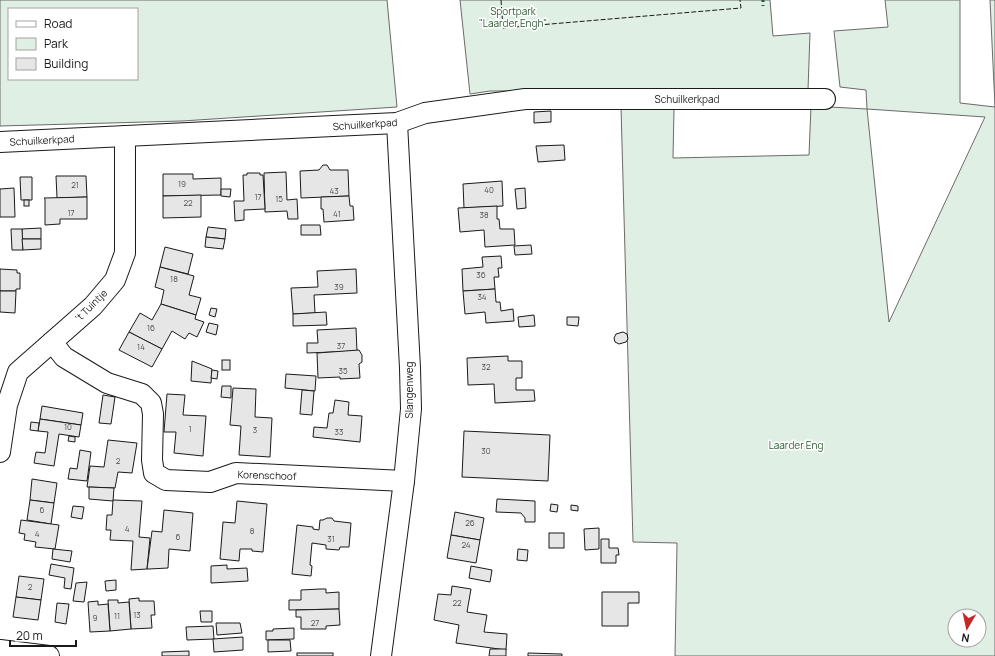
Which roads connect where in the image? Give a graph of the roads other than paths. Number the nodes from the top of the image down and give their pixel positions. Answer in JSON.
{"nodes":[{"id":1,"x":825,"y":99,"type":"dead end"},
{"id":2,"x":397,"y":123,"type":"junction"},
{"id":3,"x":125,"y":136,"type":"junction"},
{"id":4,"x":0,"y":142,"type":"edge"},
{"id":5,"x":52,"y":342,"type":"junction"},
{"id":6,"x":0,"y":452,"type":"edge"},
{"id":7,"x":404,"y":481,"type":"junction"},
{"id":8,"x":0,"y":650,"type":"edge"},
{"id":9,"x":49,"y":656,"type":"edge"},
{"id":10,"x":381,"y":656,"type":"edge"}],
"edges":[{"from":1,"to":2,"type":"street","name":"Schuilkerkpad"},
{"from":2,"to":3,"type":"street","name":"Schuilkerkpad"},
{"from":2,"to":7,"type":"street","name":"Slangenweg"},
{"from":3,"to":4,"type":"street","name":"Schuilkerkpad"},
{"from":3,"to":5,"type":"street","name":"'t Tuintje"},
{"from":5,"to":6,"type":"street","name":"'t Tuintje"},
{"from":5,"to":7,"type":"street","name":"Korenschoof"},
{"from":7,"to":10,"type":"street","name":"Slangenweg"},
{"from":8,"to":9,"type":"street"}]}
